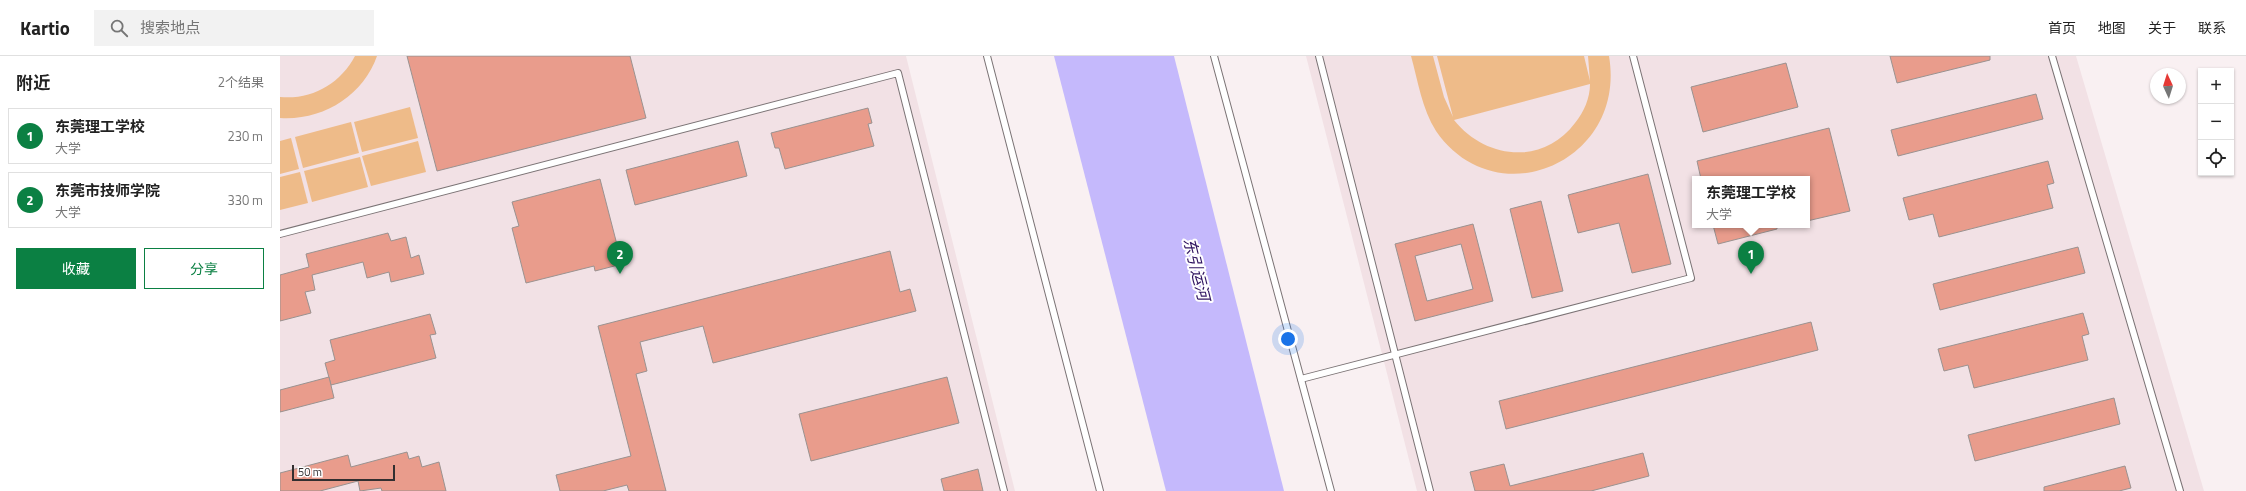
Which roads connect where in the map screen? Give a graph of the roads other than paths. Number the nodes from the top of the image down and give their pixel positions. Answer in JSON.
{"nodes":[{"id":1,"x":987,"y":56,"type":"edge"},
{"id":2,"x":1214,"y":56,"type":"edge"},
{"id":3,"x":1319,"y":56,"type":"edge"},
{"id":4,"x":1633,"y":56,"type":"edge"},
{"id":5,"x":2052,"y":56,"type":"edge"},
{"id":6,"x":280,"y":234,"type":"edge"},
{"id":7,"x":1395,"y":355,"type":"junction"},
{"id":8,"x":1301,"y":380,"type":"junction"},
{"id":9,"x":1004,"y":491,"type":"edge"},
{"id":10,"x":1100,"y":491,"type":"edge"},
{"id":11,"x":1331,"y":491,"type":"edge"},
{"id":12,"x":1430,"y":491,"type":"edge"},
{"id":13,"x":2180,"y":491,"type":"edge"}],
"edges":[{"from":1,"to":10,"type":"lane"},
{"from":2,"to":8,"type":"lane"},
{"from":3,"to":7,"type":"lane"},
{"from":4,"to":7,"type":"lane"},
{"from":5,"to":13,"type":"lane"},
{"from":6,"to":9,"type":"lane"},
{"from":7,"to":8,"type":"lane"},
{"from":7,"to":12,"type":"lane"},
{"from":8,"to":11,"type":"lane"}]}
